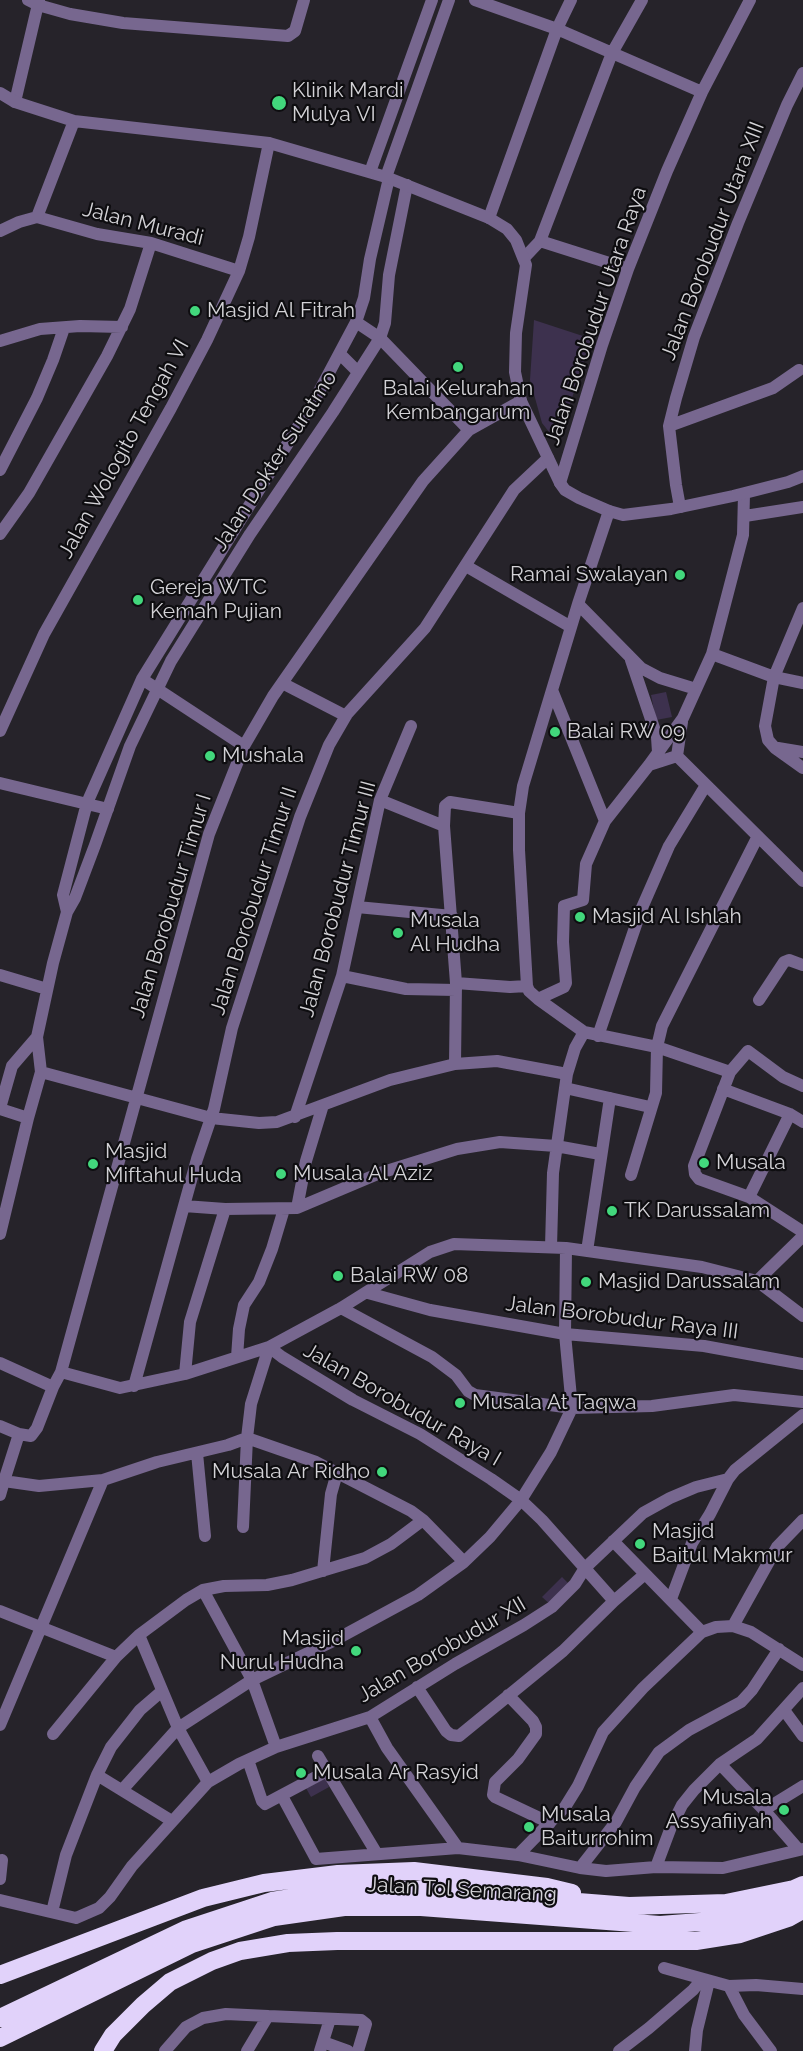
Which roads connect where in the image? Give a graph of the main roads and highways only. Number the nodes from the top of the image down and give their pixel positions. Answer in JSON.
{"nodes":[{"id":1,"x":803,"y":1885,"type":"edge"},
{"id":2,"x":803,"y":1902,"type":"edge"},
{"id":3,"x":629,"y":1906,"type":"junction"},
{"id":4,"x":803,"y":1910,"type":"edge"},
{"id":5,"x":0,"y":1975,"type":"edge"},
{"id":6,"x":0,"y":2018,"type":"edge"},
{"id":7,"x":0,"y":2038,"type":"edge"},
{"id":8,"x":102,"y":2051,"type":"edge"}],
"edges":[{"from":1,"to":3,"type":"highway","name":"Jalan Tol Semarang"},
{"from":2,"to":7,"type":"highway","name":"Jalan Tol Semarang"},
{"from":3,"to":5,"type":"highway"},
{"from":3,"to":6,"type":"highway","name":"Jalan Tol Semarang"},
{"from":4,"to":8,"type":"highway"}]}
